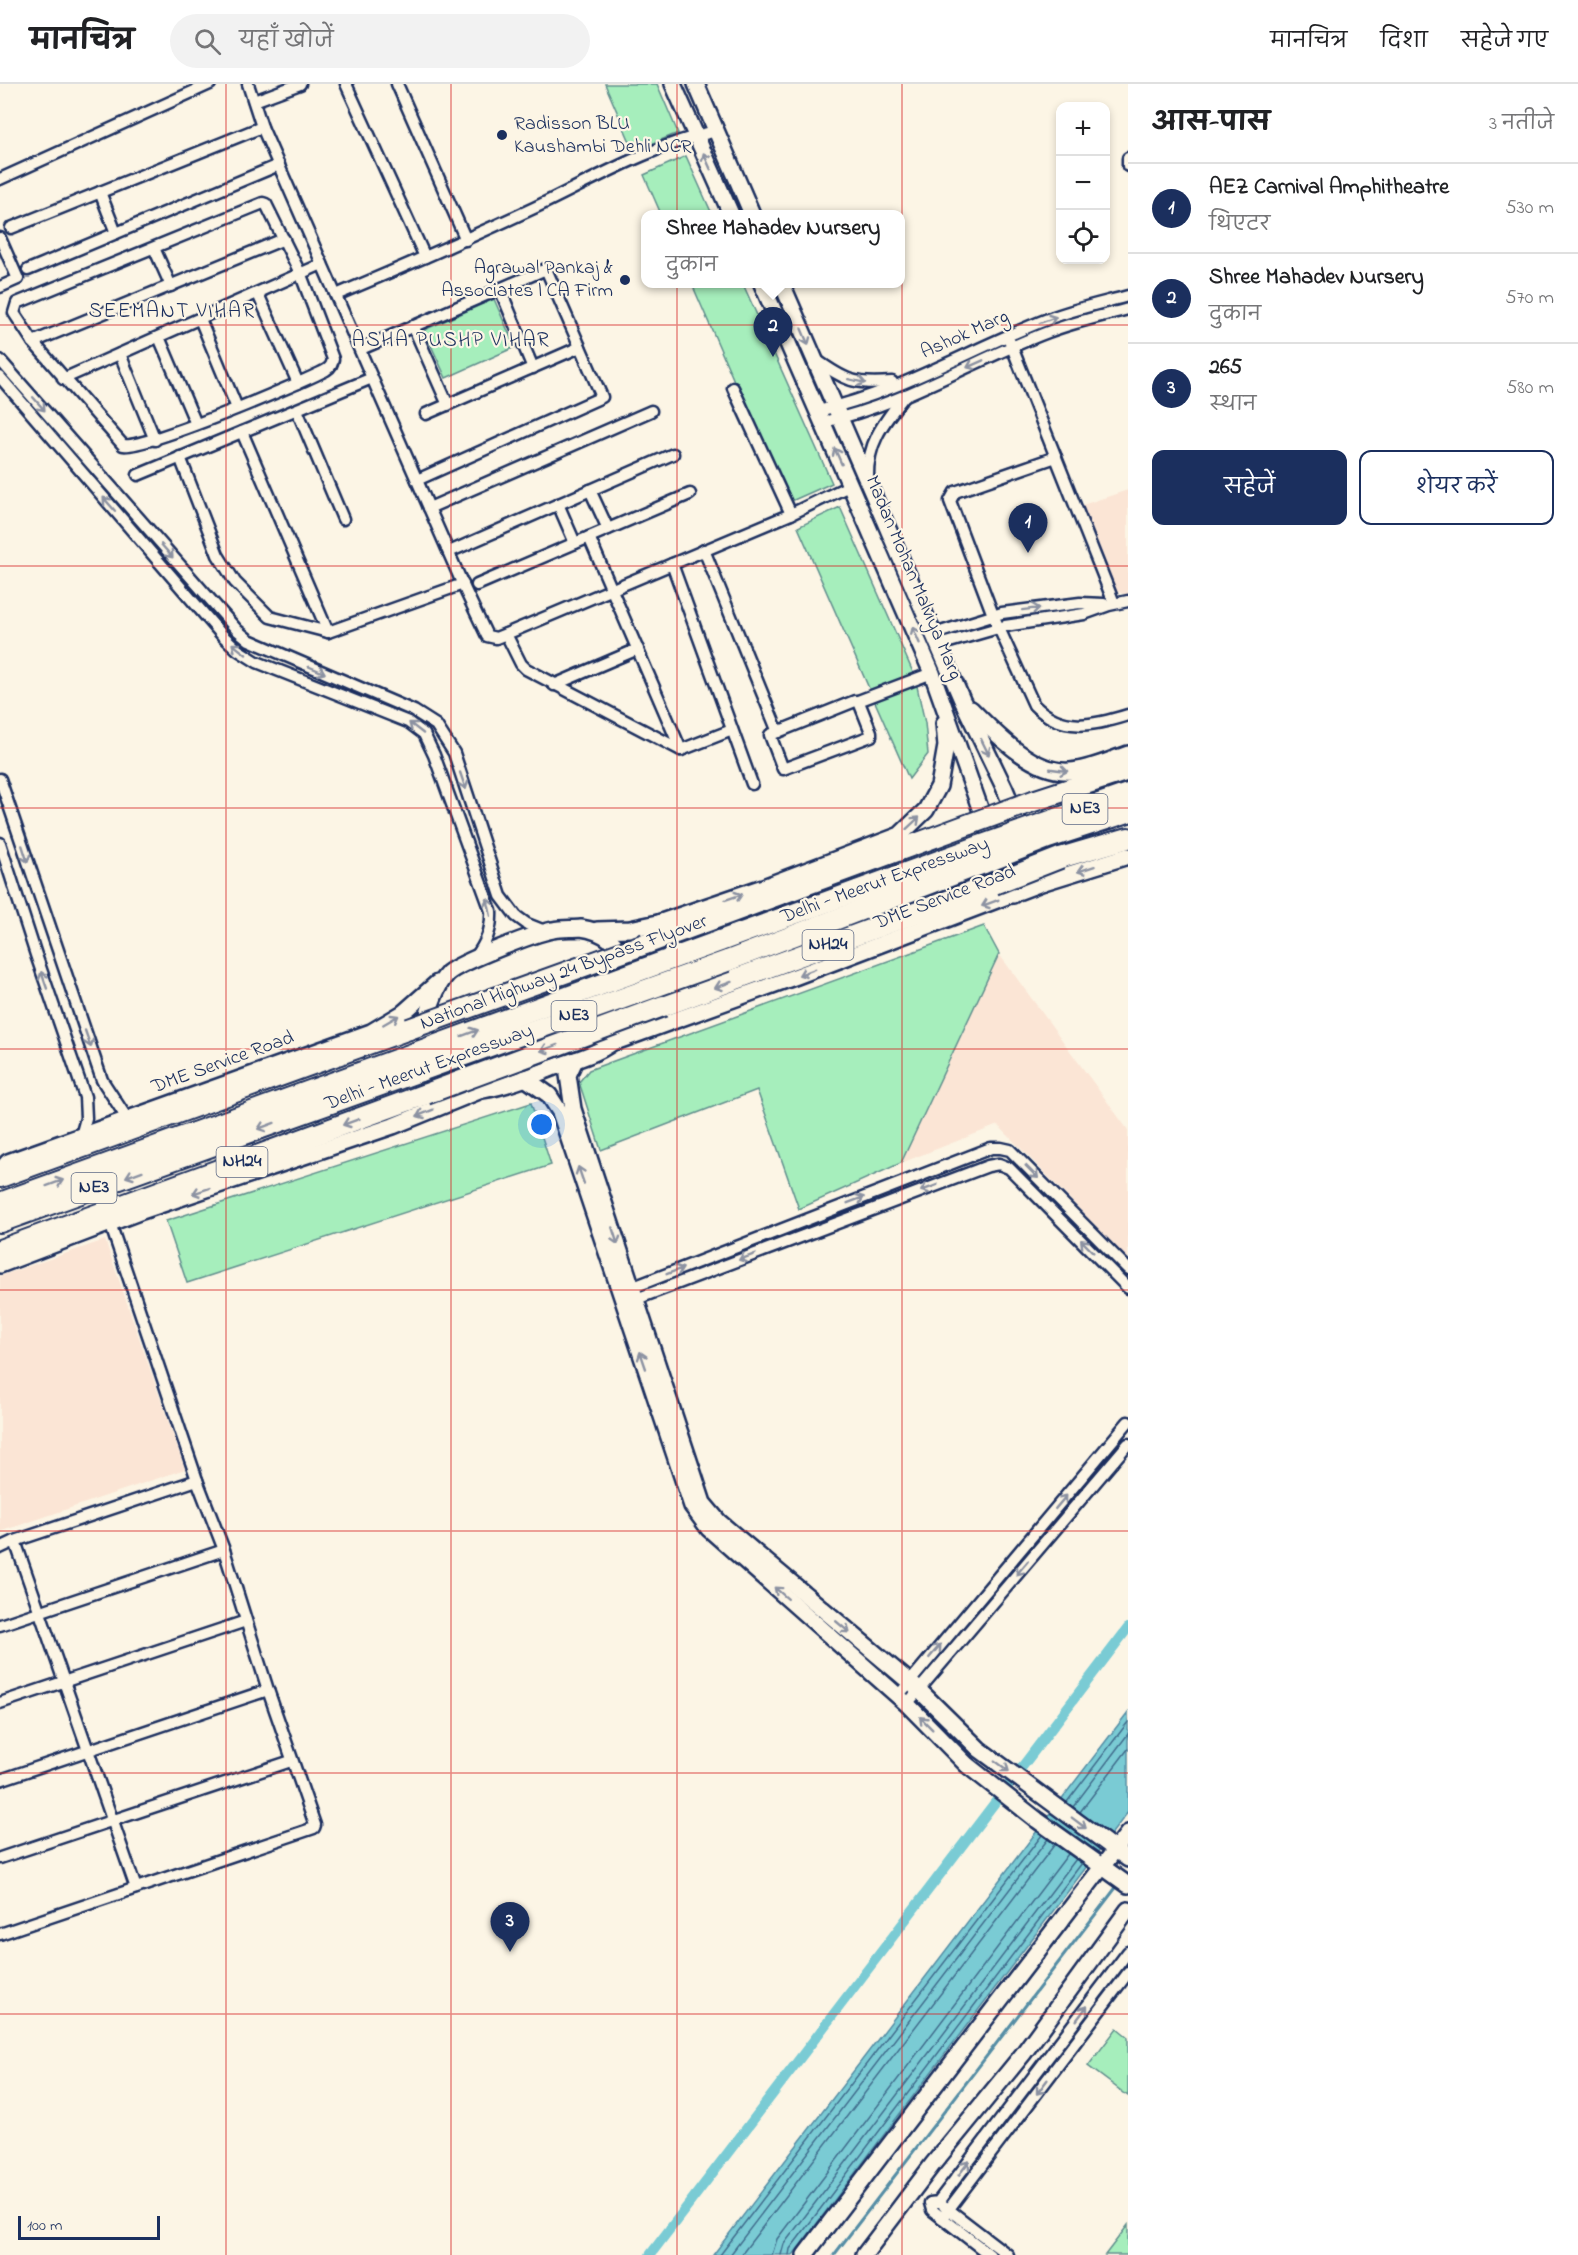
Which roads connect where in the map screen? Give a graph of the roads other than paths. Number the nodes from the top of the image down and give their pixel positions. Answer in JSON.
{"nodes":[{"id":1,"x":208,"y":84,"type":"edge"},
{"id":2,"x":248,"y":84,"type":"edge"},
{"id":3,"x":300,"y":84,"type":"edge"},
{"id":4,"x":346,"y":84,"type":"edge"},
{"id":5,"x":398,"y":84,"type":"edge"},
{"id":6,"x":673,"y":84,"type":"edge"},
{"id":7,"x":696,"y":84,"type":"edge"},
{"id":8,"x":254,"y":100,"type":"junction"},
{"id":9,"x":262,"y":127,"type":"junction"},
{"id":10,"x":716,"y":131,"type":"junction"},
{"id":11,"x":696,"y":135,"type":"junction"},
{"id":12,"x":1128,"y":160,"type":"edge"},
{"id":13,"x":279,"y":165,"type":"junction"},
{"id":14,"x":1128,"y":166,"type":"edge"},
{"id":15,"x":2,"y":175,"type":"edge"},
{"id":16,"x":100,"y":192,"type":"junction"},
{"id":17,"x":729,"y":210,"type":"edge"},
{"id":18,"x":750,"y":210,"type":"edge"},
{"id":19,"x":11,"y":228,"type":"dead end"},
{"id":20,"x":116,"y":233,"type":"junction"},
{"id":21,"x":0,"y":238,"type":"edge"},
{"id":22,"x":284,"y":239,"type":"junction"},
{"id":23,"x":466,"y":240,"type":"junction"},
{"id":24,"x":154,"y":248,"type":"junction"},
{"id":25,"x":425,"y":257,"type":"junction"},
{"id":26,"x":322,"y":264,"type":"junction"},
{"id":27,"x":28,"y":270,"type":"dead end"},
{"id":28,"x":301,"y":275,"type":"junction"},
{"id":29,"x":171,"y":286,"type":"junction"},
{"id":30,"x":0,"y":287,"type":"edge"},
{"id":31,"x":764,"y":288,"type":"edge"},
{"id":32,"x":784,"y":288,"type":"edge"},
{"id":33,"x":500,"y":289,"type":"junction"},
{"id":34,"x":258,"y":294,"type":"junction"},
{"id":35,"x":336,"y":295,"type":"junction"},
{"id":36,"x":1128,"y":296,"type":"edge"},
{"id":37,"x":1128,"y":309,"type":"edge"},
{"id":38,"x":200,"y":319,"type":"junction"},
{"id":39,"x":413,"y":326,"type":"junction"},
{"id":40,"x":159,"y":337,"type":"junction"},
{"id":41,"x":1007,"y":337,"type":"junction"},
{"id":42,"x":33,"y":342,"type":"junction"},
{"id":43,"x":580,"y":347,"type":"junction"},
{"id":44,"x":1012,"y":348,"type":"junction"},
{"id":45,"x":361,"y":349,"type":"junction"},
{"id":46,"x":120,"y":354,"type":"junction"},
{"id":47,"x":815,"y":359,"type":"junction"},
{"id":48,"x":0,"y":360,"type":"edge"},
{"id":49,"x":533,"y":368,"type":"junction"},
{"id":50,"x":0,"y":377,"type":"edge"},
{"id":51,"x":372,"y":378,"type":"junction"},
{"id":52,"x":63,"y":379,"type":"junction"},
{"id":53,"x":904,"y":382,"type":"junction"},
{"id":54,"x":298,"y":383,"type":"junction"},
{"id":55,"x":733,"y":388,"type":"dead end"},
{"id":56,"x":906,"y":395,"type":"junction"},
{"id":57,"x":448,"y":405,"type":"junction"},
{"id":58,"x":237,"y":408,"type":"junction"},
{"id":59,"x":297,"y":410,"type":"junction"},
{"id":60,"x":651,"y":411,"type":"dead end"},
{"id":61,"x":838,"y":413,"type":"junction"},
{"id":62,"x":426,"y":414,"type":"dead end"},
{"id":63,"x":821,"y":417,"type":"junction"},
{"id":64,"x":196,"y":423,"type":"junction"},
{"id":65,"x":242,"y":432,"type":"junction"},
{"id":66,"x":155,"y":440,"type":"junction"},
{"id":67,"x":673,"y":454,"type":"dead end"},
{"id":68,"x":1056,"y":456,"type":"junction"},
{"id":69,"x":180,"y":458,"type":"junction"},
{"id":70,"x":138,"y":475,"type":"dead end"},
{"id":71,"x":417,"y":480,"type":"junction"},
{"id":72,"x":868,"y":481,"type":"junction"},
{"id":73,"x":851,"y":485,"type":"junction"},
{"id":74,"x":590,"y":490,"type":"junction"},
{"id":75,"x":690,"y":494,"type":"dead end"},
{"id":76,"x":558,"y":504,"type":"junction"},
{"id":77,"x":429,"y":508,"type":"junction"},
{"id":78,"x":791,"y":514,"type":"junction"},
{"id":79,"x":343,"y":519,"type":"dead end"},
{"id":80,"x":608,"y":529,"type":"junction"},
{"id":81,"x":589,"y":537,"type":"junction"},
{"id":82,"x":576,"y":543,"type":"junction"},
{"id":83,"x":704,"y":550,"type":"junction"},
{"id":84,"x":449,"y":552,"type":"junction"},
{"id":85,"x":672,"y":564,"type":"junction"},
{"id":86,"x":463,"y":584,"type":"junction"},
{"id":87,"x":477,"y":585,"type":"dead end"},
{"id":88,"x":612,"y":588,"type":"junction"},
{"id":89,"x":1128,"y":601,"type":"edge"},
{"id":90,"x":1112,"y":604,"type":"junction"},
{"id":91,"x":993,"y":615,"type":"junction"},
{"id":92,"x":999,"y":628,"type":"junction"},
{"id":93,"x":328,"y":632,"type":"junction"},
{"id":94,"x":506,"y":634,"type":"junction"},
{"id":95,"x":936,"y":640,"type":"junction"},
{"id":96,"x":638,"y":650,"type":"junction"},
{"id":97,"x":932,"y":673,"type":"junction"},
{"id":98,"x":554,"y":685,"type":"junction"},
{"id":99,"x":962,"y":700,"type":"junction"},
{"id":100,"x":858,"y":701,"type":"junction"},
{"id":101,"x":942,"y":702,"type":"junction"},
{"id":102,"x":1128,"y":715,"type":"edge"},
{"id":103,"x":732,"y":730,"type":"junction"},
{"id":104,"x":778,"y":732,"type":"junction"},
{"id":105,"x":681,"y":750,"type":"junction"},
{"id":106,"x":453,"y":753,"type":"junction"},
{"id":107,"x":1128,"y":754,"type":"edge"},
{"id":108,"x":437,"y":765,"type":"junction"},
{"id":109,"x":1128,"y":770,"type":"edge"},
{"id":110,"x":0,"y":779,"type":"edge"},
{"id":111,"x":752,"y":784,"type":"dead end"},
{"id":112,"x":1128,"y":794,"type":"edge"},
{"id":113,"x":1128,"y":812,"type":"edge"},
{"id":114,"x":1045,"y":831,"type":"junction"},
{"id":115,"x":1128,"y":838,"type":"edge"},
{"id":116,"x":0,"y":843,"type":"edge"},
{"id":117,"x":981,"y":855,"type":"junction"},
{"id":118,"x":1128,"y":856,"type":"edge"},
{"id":119,"x":1044,"y":882,"type":"junction"},
{"id":120,"x":1013,"y":895,"type":"junction"},
{"id":121,"x":597,"y":930,"type":"junction"},
{"id":122,"x":547,"y":932,"type":"junction"},
{"id":123,"x":474,"y":960,"type":"junction"},
{"id":124,"x":448,"y":973,"type":"junction"},
{"id":125,"x":609,"y":1044,"type":"junction"},
{"id":126,"x":574,"y":1060,"type":"junction"},
{"id":127,"x":525,"y":1078,"type":"junction"},
{"id":128,"x":479,"y":1091,"type":"junction"},
{"id":129,"x":128,"y":1120,"type":"junction"},
{"id":130,"x":80,"y":1142,"type":"junction"},
{"id":131,"x":187,"y":1146,"type":"junction"},
{"id":132,"x":0,"y":1171,"type":"edge"},
{"id":133,"x":0,"y":1177,"type":"edge"},
{"id":134,"x":0,"y":1203,"type":"edge"},
{"id":135,"x":0,"y":1222,"type":"edge"},
{"id":136,"x":110,"y":1223,"type":"junction"},
{"id":137,"x":0,"y":1250,"type":"edge"},
{"id":138,"x":0,"y":1265,"type":"edge"},
{"id":139,"x":1128,"y":1269,"type":"edge"},
{"id":140,"x":1128,"y":1288,"type":"edge"},
{"id":141,"x":628,"y":1295,"type":"junction"},
{"id":142,"x":1128,"y":1422,"type":"edge"},
{"id":143,"x":1128,"y":1443,"type":"edge"},
{"id":144,"x":197,"y":1480,"type":"junction"},
{"id":145,"x":15,"y":1541,"type":"junction"},
{"id":146,"x":0,"y":1548,"type":"edge"},
{"id":147,"x":224,"y":1550,"type":"junction"},
{"id":148,"x":40,"y":1612,"type":"junction"},
{"id":149,"x":246,"y":1621,"type":"junction"},
{"id":150,"x":0,"y":1625,"type":"edge"},
{"id":151,"x":64,"y":1682,"type":"junction"},
{"id":152,"x":914,"y":1686,"type":"junction"},
{"id":153,"x":268,"y":1690,"type":"junction"},
{"id":154,"x":902,"y":1700,"type":"junction"},
{"id":155,"x":0,"y":1703,"type":"edge"},
{"id":156,"x":88,"y":1750,"type":"junction"},
{"id":157,"x":291,"y":1761,"type":"junction"},
{"id":158,"x":0,"y":1780,"type":"edge"},
{"id":159,"x":112,"y":1821,"type":"junction"},
{"id":160,"x":1128,"y":1833,"type":"edge"},
{"id":161,"x":1118,"y":1852,"type":"edge"},
{"id":162,"x":0,"y":1858,"type":"edge"},
{"id":163,"x":1102,"y":1868,"type":"junction"},
{"id":164,"x":1128,"y":1886,"type":"edge"},
{"id":165,"x":136,"y":1888,"type":"junction"},
{"id":166,"x":1128,"y":1910,"type":"edge"},
{"id":167,"x":0,"y":1934,"type":"edge"},
{"id":168,"x":1128,"y":1952,"type":"edge"},
{"id":169,"x":1128,"y":1973,"type":"edge"},
{"id":170,"x":915,"y":2190,"type":"junction"},
{"id":171,"x":933,"y":2205,"type":"junction"},
{"id":172,"x":945,"y":2214,"type":"junction"},
{"id":173,"x":983,"y":2253,"type":"edge"},
{"id":174,"x":805,"y":2255,"type":"edge"},
{"id":175,"x":864,"y":2255,"type":"edge"},
{"id":176,"x":1008,"y":2255,"type":"edge"}],
"edges":[{"from":1,"to":15,"type":"street"},
{"from":2,"to":8,"type":"street"},
{"from":3,"to":8,"type":"street"},
{"from":4,"to":25,"type":"street"},
{"from":5,"to":23,"type":"street"},
{"from":6,"to":11,"type":"main road"},
{"from":7,"to":10,"type":"main road"},
{"from":8,"to":9,"type":"street"},
{"from":9,"to":13,"type":"street"},
{"from":9,"to":16,"type":"street"},
{"from":10,"to":11,"type":"street"},
{"from":10,"to":18,"type":"main road"},
{"from":17,"to":11,"type":"main road","one_way":true},
{"from":11,"to":23,"type":"street"},
{"from":12,"to":14,"type":"street"},
{"from":13,"to":20,"type":"street"},
{"from":13,"to":26,"type":"street"},
{"from":16,"to":19,"type":"street"},
{"from":16,"to":20,"type":"street"},
{"from":20,"to":27,"type":"street"},
{"from":21,"to":30,"type":"street"},
{"from":22,"to":24,"type":"street"},
{"from":22,"to":28,"type":"street"},
{"from":22,"to":29,"type":"street"},
{"from":23,"to":25,"type":"street"},
{"from":24,"to":29,"type":"street"},
{"from":24,"to":42,"type":"street"},
{"from":25,"to":35,"type":"street"},
{"from":26,"to":28,"type":"street"},
{"from":26,"to":35,"type":"street"},
{"from":28,"to":34,"type":"street"},
{"from":28,"to":54,"type":"street"},
{"from":29,"to":42,"type":"street"},
{"from":31,"to":63,"type":"main road","name":"Madan Mohan Malviya Marg"},
{"from":32,"to":47,"type":"main road","name":"Madan Mohan Malviya Marg","one_way":true},
{"from":33,"to":39,"type":"street"},
{"from":33,"to":43,"type":"street"},
{"from":33,"to":49,"type":"street"},
{"from":34,"to":38,"type":"street"},
{"from":34,"to":54,"type":"street"},
{"from":35,"to":45,"type":"street"},
{"from":41,"to":36,"type":"street","name":"Ashok Marg","one_way":true},
{"from":37,"to":44,"type":"street","name":"Ashok Marg"},
{"from":38,"to":40,"type":"street"},
{"from":38,"to":58,"type":"street"},
{"from":39,"to":45,"type":"street"},
{"from":39,"to":57,"type":"street"},
{"from":40,"to":46,"type":"street"},
{"from":40,"to":64,"type":"street"},
{"from":41,"to":44,"type":"street"},
{"from":41,"to":53,"type":"street","name":"Ashok Marg"},
{"from":42,"to":52,"type":"street"},
{"from":43,"to":49,"type":"street"},
{"from":43,"to":71,"type":"street"},
{"from":44,"to":56,"type":"street","name":"Ashok Marg","one_way":true},
{"from":44,"to":68,"type":"street"},
{"from":45,"to":51,"type":"street"},
{"from":46,"to":52,"type":"street"},
{"from":46,"to":66,"type":"street"},
{"from":47,"to":53,"type":"street","one_way":true},
{"from":47,"to":61,"type":"main road","name":"Madan Mohan Malviya Marg"},
{"from":48,"to":106,"type":"street","one_way":true},
{"from":49,"to":57,"type":"street"},
{"from":108,"to":50,"type":"street","one_way":true},
{"from":51,"to":59,"type":"street"},
{"from":51,"to":71,"type":"street"},
{"from":52,"to":66,"type":"street"},
{"from":53,"to":61,"type":"street","name":"Ashok Marg"},
{"from":54,"to":58,"type":"street"},
{"from":55,"to":78,"type":"street"},
{"from":56,"to":61,"type":"street","name":"Ashok Marg"},
{"from":56,"to":72,"type":"street"},
{"from":57,"to":62,"type":"street"},
{"from":58,"to":64,"type":"street"},
{"from":59,"to":65,"type":"street"},
{"from":59,"to":79,"type":"street"},
{"from":60,"to":77,"type":"street"},
{"from":61,"to":63,"type":"street","name":"Ashok Marg"},
{"from":61,"to":72,"type":"main road","name":"Madan Mohan Malviya Marg"},
{"from":73,"to":63,"type":"main road","name":"Madan Mohan Malviya Marg","one_way":true},
{"from":64,"to":66,"type":"street"},
{"from":65,"to":69,"type":"street"},
{"from":65,"to":93,"type":"street"},
{"from":67,"to":74,"type":"street"},
{"from":68,"to":90,"type":"street"},
{"from":68,"to":91,"type":"street"},
{"from":69,"to":70,"type":"street"},
{"from":69,"to":93,"type":"street"},
{"from":71,"to":77,"type":"street"},
{"from":72,"to":95,"type":"main road","name":"Madan Mohan Malviya Marg"},
{"from":73,"to":78,"type":"street"},
{"from":97,"to":73,"type":"main road","name":"Madan Mohan Malviya Marg","one_way":true},
{"from":74,"to":76,"type":"street"},
{"from":74,"to":80,"type":"street"},
{"from":75,"to":80,"type":"street"},
{"from":76,"to":82,"type":"street"},
{"from":76,"to":84,"type":"street"},
{"from":77,"to":84,"type":"street"},
{"from":78,"to":83,"type":"street"},
{"from":80,"to":81,"type":"street"},
{"from":81,"to":82,"type":"street"},
{"from":81,"to":88,"type":"street"},
{"from":82,"to":87,"type":"street"},
{"from":83,"to":85,"type":"street"},
{"from":83,"to":104,"type":"street"},
{"from":84,"to":86,"type":"street"},
{"from":85,"to":88,"type":"street"},
{"from":85,"to":103,"type":"street"},
{"from":86,"to":93,"type":"street"},
{"from":86,"to":94,"type":"street"},
{"from":88,"to":94,"type":"street"},
{"from":88,"to":96,"type":"street"},
{"from":89,"to":90,"type":"street"},
{"from":91,"to":90,"type":"street","one_way":true},
{"from":90,"to":92,"type":"street"},
{"from":91,"to":92,"type":"street"},
{"from":91,"to":95,"type":"street"},
{"from":92,"to":95,"type":"street"},
{"from":92,"to":102,"type":"street"},
{"from":94,"to":98,"type":"street"},
{"from":95,"to":99,"type":"main road","name":"Madan Mohan Malviya Marg"},
{"from":96,"to":98,"type":"street"},
{"from":96,"to":105,"type":"street"},
{"from":97,"to":100,"type":"street"},
{"from":97,"to":101,"type":"main road","name":"Madan Mohan Malviya Marg"},
{"from":98,"to":105,"type":"street"},
{"from":99,"to":107,"type":"main road","one_way":true},
{"from":99,"to":119,"type":"main road","name":"Madan Mohan Malviya Marg","one_way":true},
{"from":100,"to":104,"type":"street"},
{"from":100,"to":104,"type":"street"},
{"from":101,"to":120,"type":"main road","name":"Madan Mohan Malviya Marg"},
{"from":121,"to":101,"type":"main road","one_way":true},
{"from":103,"to":105,"type":"street"},
{"from":103,"to":111,"type":"street"},
{"from":106,"to":108,"type":"street"},
{"from":106,"to":122,"type":"street","one_way":true},
{"from":123,"to":108,"type":"street","one_way":true},
{"from":109,"to":130,"type":"highway","name":"National Highway 24 Bypass Flyover","bridge":true},
{"from":110,"to":129,"type":"street","one_way":true},
{"from":112,"to":114,"type":"highway","name":"Delhi - Meerut Expressway","number":"NE3"},
{"from":113,"to":114,"type":"highway","name":"Delhi - Meerut Expressway","number":"NE3"},
{"from":114,"to":117,"type":"highway","name":"Delhi - Meerut Expressway","number":"NE3","bridge":true},
{"from":115,"to":137,"type":"highway","number":"NH24","one_way":true,"bridge":true},
{"from":130,"to":116,"type":"street","one_way":true},
{"from":131,"to":117,"type":"highway","name":"Delhi - Meerut Expressway","number":"NE3","one_way":true,"bridge":true},
{"from":117,"to":131,"type":"highway","name":"Delhi - Meerut Expressway","number":"NE3","one_way":true,"bridge":true},
{"from":118,"to":119,"type":"main road","name":"DME Service Road","one_way":true},
{"from":119,"to":120,"type":"main road","name":"DME Service Road"},
{"from":120,"to":125,"type":"main road","name":"DME Service Road","one_way":true},
{"from":121,"to":122,"type":"main road"},
{"from":121,"to":125,"type":"main road"},
{"from":122,"to":123,"type":"main road"},
{"from":123,"to":124,"type":"main road"},
{"from":124,"to":128,"type":"main road"},
{"from":129,"to":124,"type":"main road","name":"DME Service Road","one_way":true},
{"from":125,"to":126,"type":"main road"},
{"from":126,"to":127,"type":"main road"},
{"from":126,"to":141,"type":"main road","one_way":true},
{"from":127,"to":128,"type":"main road"},
{"from":141,"to":127,"type":"main road","one_way":true},
{"from":128,"to":136,"type":"main road","one_way":true},
{"from":129,"to":130,"type":"main road","name":"DME Service Road"},
{"from":130,"to":132,"type":"main road","name":"DME Service Road"},
{"from":130,"to":133,"type":"highway","name":"National Highway 24 Bypass Flyover"},
{"from":134,"to":131,"type":"highway","name":"Delhi - Meerut Expressway","number":"NE3","one_way":true},
{"from":131,"to":135,"type":"highway","name":"Delhi - Meerut Expressway","number":"NE3","one_way":true},
{"from":136,"to":138,"type":"main road"},
{"from":136,"to":144,"type":"street"},
{"from":141,"to":139,"type":"street","one_way":true},
{"from":140,"to":141,"type":"street","one_way":true},
{"from":141,"to":152,"type":"main road","one_way":true},
{"from":154,"to":141,"type":"main road","one_way":true},
{"from":152,"to":142,"type":"street","one_way":true},
{"from":143,"to":152,"type":"street","one_way":true},
{"from":144,"to":145,"type":"street"},
{"from":144,"to":147,"type":"street"},
{"from":145,"to":146,"type":"street"},
{"from":145,"to":148,"type":"street"},
{"from":147,"to":148,"type":"street"},
{"from":147,"to":149,"type":"street"},
{"from":148,"to":150,"type":"street"},
{"from":148,"to":151,"type":"street"},
{"from":149,"to":151,"type":"street"},
{"from":149,"to":153,"type":"street"},
{"from":151,"to":155,"type":"street"},
{"from":151,"to":156,"type":"street"},
{"from":152,"to":154,"type":"street"},
{"from":152,"to":161,"type":"main road","one_way":true},
{"from":153,"to":156,"type":"street"},
{"from":153,"to":157,"type":"street"},
{"from":163,"to":154,"type":"main road","one_way":true},
{"from":156,"to":158,"type":"street"},
{"from":156,"to":159,"type":"street"},
{"from":157,"to":159,"type":"street"},
{"from":157,"to":165,"type":"street"},
{"from":159,"to":162,"type":"street"},
{"from":159,"to":165,"type":"street"},
{"from":160,"to":161,"type":"main road"},
{"from":161,"to":163,"type":"main road"},
{"from":163,"to":164,"type":"main road"},
{"from":163,"to":174,"type":"main road"},
{"from":165,"to":167,"type":"street"},
{"from":166,"to":170,"type":"main road"},
{"from":171,"to":168,"type":"street","one_way":true},
{"from":169,"to":172,"type":"street","one_way":true},
{"from":170,"to":171,"type":"street"},
{"from":170,"to":175,"type":"main road"},
{"from":171,"to":172,"type":"street"},
{"from":172,"to":173,"type":"street"},
{"from":172,"to":176,"type":"street"}]}
